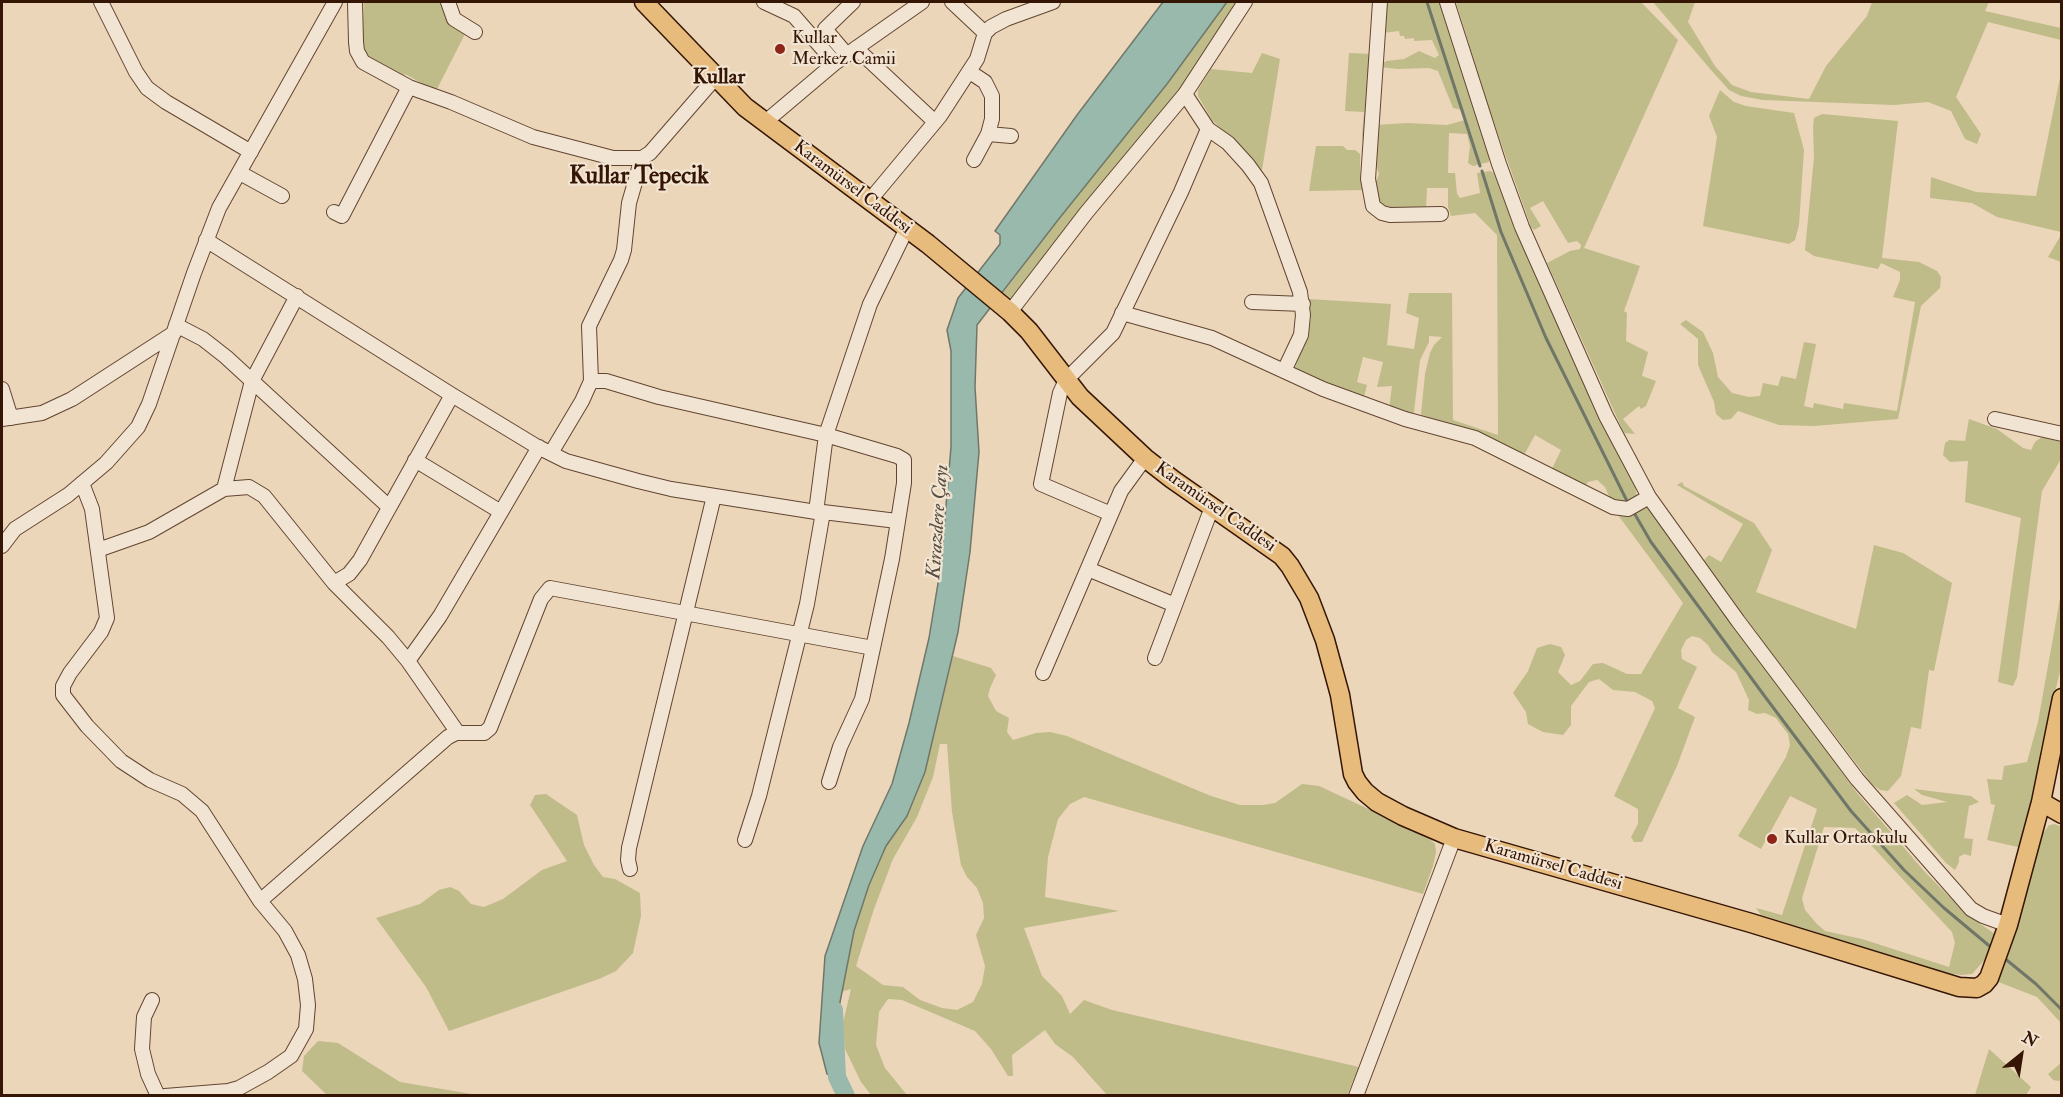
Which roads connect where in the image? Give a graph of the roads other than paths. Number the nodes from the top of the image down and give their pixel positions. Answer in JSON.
{"nodes":[{"id":1,"x":101,"y":2,"type":"edge"},
{"id":2,"x":335,"y":2,"type":"edge"},
{"id":3,"x":355,"y":2,"type":"edge"},
{"id":4,"x":448,"y":2,"type":"edge"},
{"id":5,"x":644,"y":2,"type":"edge"},
{"id":6,"x":764,"y":2,"type":"edge"},
{"id":7,"x":853,"y":2,"type":"edge"},
{"id":8,"x":922,"y":2,"type":"edge"},
{"id":9,"x":952,"y":2,"type":"edge"},
{"id":10,"x":1053,"y":2,"type":"edge"},
{"id":11,"x":1245,"y":2,"type":"edge"},
{"id":12,"x":1380,"y":2,"type":"edge"},
{"id":13,"x":1447,"y":2,"type":"edge"},
{"id":14,"x":475,"y":32,"type":"dead end"},
{"id":15,"x":985,"y":33,"type":"junction"},
{"id":16,"x":846,"y":55,"type":"junction"},
{"id":17,"x":970,"y":72,"type":"junction"},
{"id":18,"x":716,"y":77,"type":"junction"},
{"id":19,"x":410,"y":87,"type":"junction"},
{"id":20,"x":1185,"y":94,"type":"junction"},
{"id":21,"x":935,"y":122,"type":"junction"},
{"id":22,"x":764,"y":123,"type":"junction"},
{"id":23,"x":1208,"y":129,"type":"junction"},
{"id":24,"x":988,"y":134,"type":"junction"},
{"id":25,"x":1011,"y":136,"type":"dead end"},
{"id":26,"x":251,"y":152,"type":"junction"},
{"id":27,"x":642,"y":158,"type":"junction"},
{"id":28,"x":974,"y":160,"type":"dead end"},
{"id":29,"x":240,"y":173,"type":"junction"},
{"id":30,"x":282,"y":196,"type":"dead end"},
{"id":31,"x":870,"y":200,"type":"junction"},
{"id":32,"x":334,"y":212,"type":"dead end"},
{"id":33,"x":1441,"y":214,"type":"dead end"},
{"id":34,"x":907,"y":228,"type":"junction"},
{"id":35,"x":206,"y":240,"type":"junction"},
{"id":36,"x":297,"y":296,"type":"junction"},
{"id":37,"x":1252,"y":302,"type":"dead end"},
{"id":38,"x":1303,"y":304,"type":"junction"},
{"id":39,"x":1010,"y":312,"type":"junction"},
{"id":40,"x":1122,"y":313,"type":"junction"},
{"id":41,"x":175,"y":329,"type":"junction"},
{"id":42,"x":1284,"y":371,"type":"junction"},
{"id":43,"x":1066,"y":380,"type":"junction"},
{"id":44,"x":252,"y":381,"type":"junction"},
{"id":45,"x":591,"y":381,"type":"junction"},
{"id":46,"x":2,"y":389,"type":"edge"},
{"id":47,"x":452,"y":395,"type":"junction"},
{"id":48,"x":6,"y":418,"type":"edge"},
{"id":49,"x":1995,"y":419,"type":"dead end"},
{"id":50,"x":2061,"y":434,"type":"edge"},
{"id":51,"x":826,"y":435,"type":"junction"},
{"id":52,"x":545,"y":450,"type":"junction"},
{"id":53,"x":1145,"y":458,"type":"junction"},
{"id":54,"x":415,"y":460,"type":"junction"},
{"id":55,"x":82,"y":483,"type":"junction"},
{"id":56,"x":224,"y":489,"type":"junction"},
{"id":57,"x":714,"y":496,"type":"junction"},
{"id":58,"x":1639,"y":503,"type":"junction"},
{"id":59,"x":389,"y":507,"type":"junction"},
{"id":60,"x":1212,"y":507,"type":"junction"},
{"id":61,"x":501,"y":512,"type":"junction"},
{"id":62,"x":819,"y":512,"type":"junction"},
{"id":63,"x":1111,"y":514,"type":"junction"},
{"id":64,"x":897,"y":521,"type":"junction"},
{"id":65,"x":2,"y":546,"type":"edge"},
{"id":66,"x":98,"y":549,"type":"junction"},
{"id":67,"x":1088,"y":569,"type":"junction"},
{"id":68,"x":334,"y":583,"type":"junction"},
{"id":69,"x":1175,"y":605,"type":"junction"},
{"id":70,"x":684,"y":614,"type":"junction"},
{"id":71,"x":800,"y":636,"type":"junction"},
{"id":72,"x":873,"y":648,"type":"junction"},
{"id":73,"x":1155,"y":658,"type":"dead end"},
{"id":74,"x":408,"y":661,"type":"junction"},
{"id":75,"x":1043,"y":673,"type":"dead end"},
{"id":76,"x":2061,"y":698,"type":"edge"},
{"id":77,"x":458,"y":733,"type":"junction"},
{"id":78,"x":829,"y":782,"type":"dead end"},
{"id":79,"x":2041,"y":802,"type":"junction"},
{"id":80,"x":2061,"y":814,"type":"edge"},
{"id":81,"x":1454,"y":838,"type":"junction"},
{"id":82,"x":746,"y":840,"type":"dead end"},
{"id":83,"x":630,"y":869,"type":"dead end"},
{"id":84,"x":260,"y":901,"type":"junction"},
{"id":85,"x":2007,"y":931,"type":"junction"},
{"id":86,"x":152,"y":1000,"type":"dead end"},
{"id":87,"x":158,"y":1095,"type":"edge"},
{"id":88,"x":165,"y":1095,"type":"edge"},
{"id":89,"x":1356,"y":1095,"type":"edge"}],
"edges":[{"from":1,"to":26,"type":"street"},
{"from":2,"to":26,"type":"street"},
{"from":3,"to":19,"type":"street"},
{"from":4,"to":14,"type":"street"},
{"from":5,"to":18,"type":"main road","name":"Karamürsel Caddesi"},
{"from":6,"to":16,"type":"street"},
{"from":7,"to":16,"type":"street"},
{"from":8,"to":16,"type":"street"},
{"from":9,"to":15,"type":"street"},
{"from":10,"to":15,"type":"street"},
{"from":11,"to":20,"type":"street"},
{"from":12,"to":33,"type":"street"},
{"from":13,"to":58,"type":"street"},
{"from":15,"to":17,"type":"street"},
{"from":16,"to":21,"type":"street"},
{"from":16,"to":22,"type":"street"},
{"from":17,"to":21,"type":"street"},
{"from":17,"to":24,"type":"street"},
{"from":18,"to":22,"type":"main road","name":"Karamürsel Caddesi"},
{"from":18,"to":27,"type":"street"},
{"from":19,"to":27,"type":"street"},
{"from":19,"to":32,"type":"street"},
{"from":20,"to":23,"type":"street"},
{"from":20,"to":39,"type":"street"},
{"from":21,"to":31,"type":"street"},
{"from":22,"to":31,"type":"main road","name":"Karamürsel Caddesi"},
{"from":23,"to":38,"type":"street"},
{"from":23,"to":40,"type":"street"},
{"from":24,"to":25,"type":"street"},
{"from":24,"to":28,"type":"street"},
{"from":26,"to":29,"type":"street"},
{"from":27,"to":45,"type":"street"},
{"from":29,"to":30,"type":"street"},
{"from":29,"to":35,"type":"street"},
{"from":31,"to":34,"type":"main road","name":"Karamürsel Caddesi"},
{"from":34,"to":39,"type":"main road","name":"Karamürsel Caddesi"},
{"from":34,"to":51,"type":"street"},
{"from":35,"to":36,"type":"street"},
{"from":35,"to":41,"type":"street"},
{"from":36,"to":44,"type":"street"},
{"from":36,"to":47,"type":"street"},
{"from":37,"to":38,"type":"street"},
{"from":38,"to":42,"type":"street"},
{"from":39,"to":43,"type":"main road","name":"Karamürsel Caddesi"},
{"from":40,"to":42,"type":"street"},
{"from":40,"to":43,"type":"street"},
{"from":41,"to":44,"type":"street"},
{"from":41,"to":48,"type":"street"},
{"from":41,"to":55,"type":"street"},
{"from":42,"to":58,"type":"street"},
{"from":43,"to":53,"type":"main road","name":"Karamürsel Caddesi"},
{"from":43,"to":63,"type":"street"},
{"from":44,"to":56,"type":"street"},
{"from":44,"to":59,"type":"street"},
{"from":45,"to":51,"type":"street"},
{"from":45,"to":52,"type":"street"},
{"from":46,"to":48,"type":"street"},
{"from":47,"to":52,"type":"street"},
{"from":47,"to":54,"type":"street"},
{"from":49,"to":50,"type":"street"},
{"from":51,"to":62,"type":"street"},
{"from":51,"to":64,"type":"street"},
{"from":52,"to":57,"type":"street"},
{"from":52,"to":61,"type":"street"},
{"from":53,"to":60,"type":"main road","name":"Karamürsel Caddesi"},
{"from":53,"to":63,"type":"street"},
{"from":54,"to":59,"type":"street"},
{"from":54,"to":61,"type":"street"},
{"from":55,"to":65,"type":"street"},
{"from":55,"to":66,"type":"street"},
{"from":56,"to":66,"type":"street"},
{"from":56,"to":68,"type":"street"},
{"from":57,"to":62,"type":"street"},
{"from":57,"to":70,"type":"street"},
{"from":58,"to":85,"type":"street"},
{"from":59,"to":68,"type":"street"},
{"from":60,"to":69,"type":"street"},
{"from":60,"to":81,"type":"main road","name":"Karamürsel Caddesi"},
{"from":61,"to":74,"type":"street"},
{"from":62,"to":64,"type":"street"},
{"from":62,"to":71,"type":"street"},
{"from":63,"to":67,"type":"street"},
{"from":64,"to":72,"type":"street"},
{"from":66,"to":84,"type":"street"},
{"from":67,"to":69,"type":"street"},
{"from":67,"to":75,"type":"street"},
{"from":68,"to":74,"type":"street"},
{"from":69,"to":73,"type":"street"},
{"from":70,"to":71,"type":"street"},
{"from":70,"to":77,"type":"street"},
{"from":70,"to":83,"type":"street"},
{"from":71,"to":72,"type":"street"},
{"from":71,"to":82,"type":"street"},
{"from":72,"to":78,"type":"street"},
{"from":74,"to":77,"type":"street"},
{"from":76,"to":79,"type":"main road","name":"Karamürsel Caddesi"},
{"from":77,"to":84,"type":"street"},
{"from":79,"to":80,"type":"main road"},
{"from":79,"to":85,"type":"main road","name":"Karamürsel Caddesi"},
{"from":81,"to":85,"type":"main road","name":"Karamürsel Caddesi"},
{"from":81,"to":89,"type":"street"},
{"from":84,"to":88,"type":"street"},
{"from":86,"to":87,"type":"street"}]}
